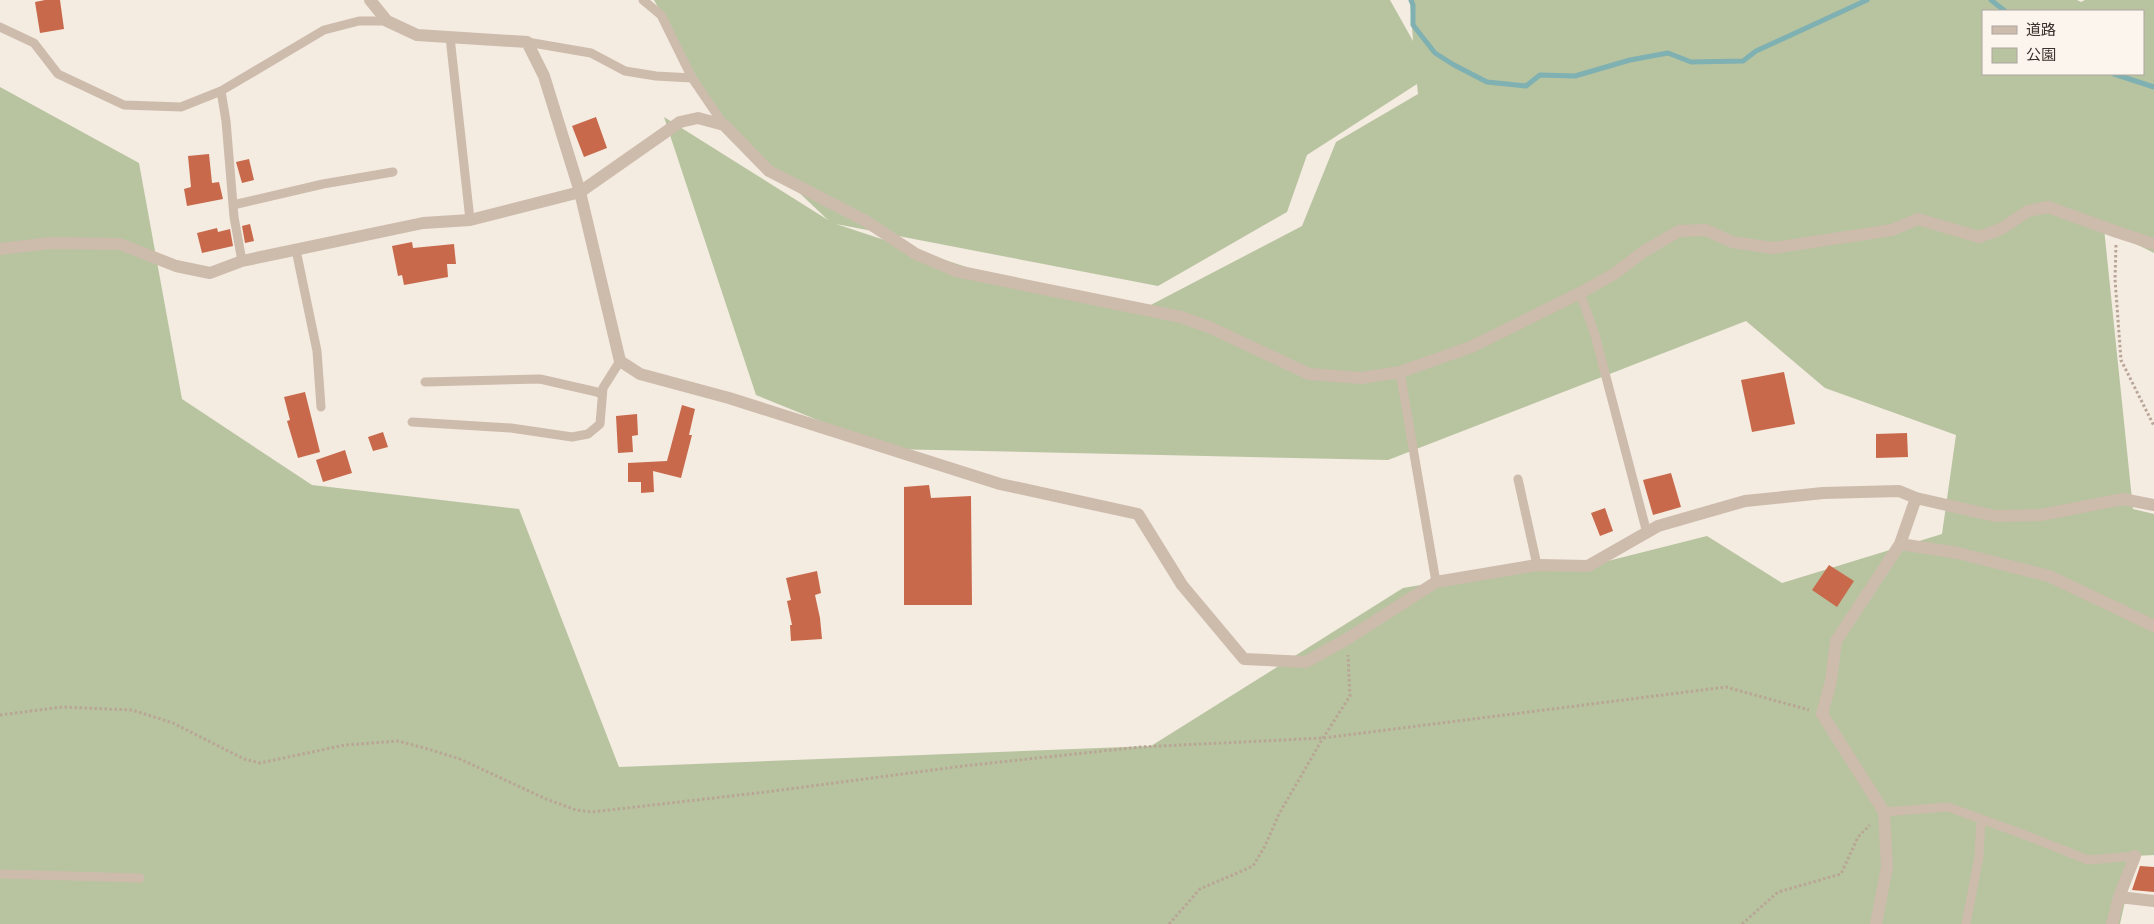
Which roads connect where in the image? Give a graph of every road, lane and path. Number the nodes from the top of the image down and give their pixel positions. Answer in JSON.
{"nodes":[{"id":1,"x":370,"y":0,"type":"edge"},
{"id":2,"x":643,"y":0,"type":"edge"},
{"id":3,"x":387,"y":21,"type":"junction"},
{"id":4,"x":0,"y":26,"type":"edge"},
{"id":5,"x":450,"y":37,"type":"junction"},
{"id":6,"x":527,"y":42,"type":"junction"},
{"id":7,"x":692,"y":78,"type":"junction"},
{"id":8,"x":221,"y":91,"type":"junction"},
{"id":9,"x":724,"y":125,"type":"junction"},
{"id":10,"x":393,"y":172,"type":"dead end"},
{"id":11,"x":580,"y":192,"type":"junction"},
{"id":12,"x":233,"y":205,"type":"junction"},
{"id":13,"x":470,"y":220,"type":"junction"},
{"id":14,"x":2117,"y":232,"type":"junction"},
{"id":15,"x":2154,"y":244,"type":"edge"},
{"id":16,"x":0,"y":249,"type":"edge"},
{"id":17,"x":296,"y":250,"type":"junction"},
{"id":18,"x":242,"y":261,"type":"junction"},
{"id":19,"x":1580,"y":293,"type":"junction"},
{"id":20,"x":620,"y":361,"type":"junction"},
{"id":21,"x":1400,"y":372,"type":"junction"},
{"id":22,"x":424,"y":382,"type":"dead end"},
{"id":23,"x":602,"y":395,"type":"junction"},
{"id":24,"x":321,"y":407,"type":"dead end"},
{"id":25,"x":412,"y":422,"type":"dead end"},
{"id":26,"x":2154,"y":426,"type":"edge"},
{"id":27,"x":1518,"y":479,"type":"dead end"},
{"id":28,"x":1916,"y":498,"type":"junction"},
{"id":29,"x":2154,"y":505,"type":"edge"},
{"id":30,"x":1647,"y":533,"type":"junction"},
{"id":31,"x":1900,"y":544,"type":"junction"},
{"id":32,"x":1537,"y":565,"type":"junction"},
{"id":33,"x":1436,"y":582,"type":"junction"},
{"id":34,"x":2154,"y":626,"type":"edge"},
{"id":35,"x":1348,"y":639,"type":"junction"},
{"id":36,"x":1822,"y":714,"type":"junction"},
{"id":37,"x":0,"y":715,"type":"edge"},
{"id":38,"x":1323,"y":738,"type":"junction"},
{"id":39,"x":1884,"y":812,"type":"junction"},
{"id":40,"x":1981,"y":819,"type":"junction"},
{"id":41,"x":2135,"y":856,"type":"joint"},
{"id":42,"x":0,"y":874,"type":"edge"},
{"id":43,"x":140,"y":878,"type":"dead end"},
{"id":44,"x":2119,"y":897,"type":"junction"},
{"id":45,"x":2154,"y":901,"type":"edge"},
{"id":46,"x":1169,"y":924,"type":"edge"},
{"id":47,"x":1742,"y":924,"type":"edge"},
{"id":48,"x":1876,"y":924,"type":"edge"},
{"id":49,"x":1966,"y":924,"type":"edge"},
{"id":50,"x":2112,"y":924,"type":"edge"}],
"edges":[{"from":1,"to":3,"type":"street"},
{"from":2,"to":7,"type":"lane"},
{"from":3,"to":5,"type":"street"},
{"from":3,"to":8,"type":"lane"},
{"from":4,"to":8,"type":"lane"},
{"from":5,"to":6,"type":"street"},
{"from":5,"to":13,"type":"lane"},
{"from":6,"to":7,"type":"lane"},
{"from":6,"to":11,"type":"street"},
{"from":7,"to":9,"type":"lane"},
{"from":8,"to":12,"type":"lane"},
{"from":9,"to":11,"type":"street"},
{"from":9,"to":21,"type":"street"},
{"from":10,"to":12,"type":"lane"},
{"from":11,"to":13,"type":"street"},
{"from":11,"to":20,"type":"street"},
{"from":12,"to":18,"type":"lane"},
{"from":13,"to":17,"type":"street"},
{"from":14,"to":15,"type":"street"},
{"from":14,"to":19,"type":"street"},
{"from":14,"to":26,"type":"path"},
{"from":16,"to":18,"type":"street"},
{"from":17,"to":18,"type":"street"},
{"from":17,"to":24,"type":"lane"},
{"from":19,"to":21,"type":"street"},
{"from":19,"to":30,"type":"lane"},
{"from":20,"to":23,"type":"lane"},
{"from":20,"to":35,"type":"street"},
{"from":21,"to":33,"type":"lane"},
{"from":22,"to":23,"type":"lane"},
{"from":23,"to":25,"type":"lane"},
{"from":27,"to":32,"type":"lane"},
{"from":28,"to":29,"type":"street"},
{"from":28,"to":30,"type":"street"},
{"from":28,"to":31,"type":"street"},
{"from":30,"to":32,"type":"street"},
{"from":31,"to":34,"type":"street"},
{"from":31,"to":36,"type":"street"},
{"from":32,"to":33,"type":"street"},
{"from":33,"to":35,"type":"street"},
{"from":35,"to":38,"type":"path"},
{"from":36,"to":38,"type":"path"},
{"from":36,"to":39,"type":"street"},
{"from":37,"to":38,"type":"path"},
{"from":38,"to":46,"type":"path"},
{"from":39,"to":40,"type":"lane"},
{"from":39,"to":47,"type":"path"},
{"from":39,"to":48,"type":"street"},
{"from":40,"to":41,"type":"lane"},
{"from":40,"to":49,"type":"lane"},
{"from":41,"to":44,"type":"street"},
{"from":42,"to":43,"type":"lane"},
{"from":44,"to":45,"type":"street"},
{"from":44,"to":50,"type":"street"}]}
